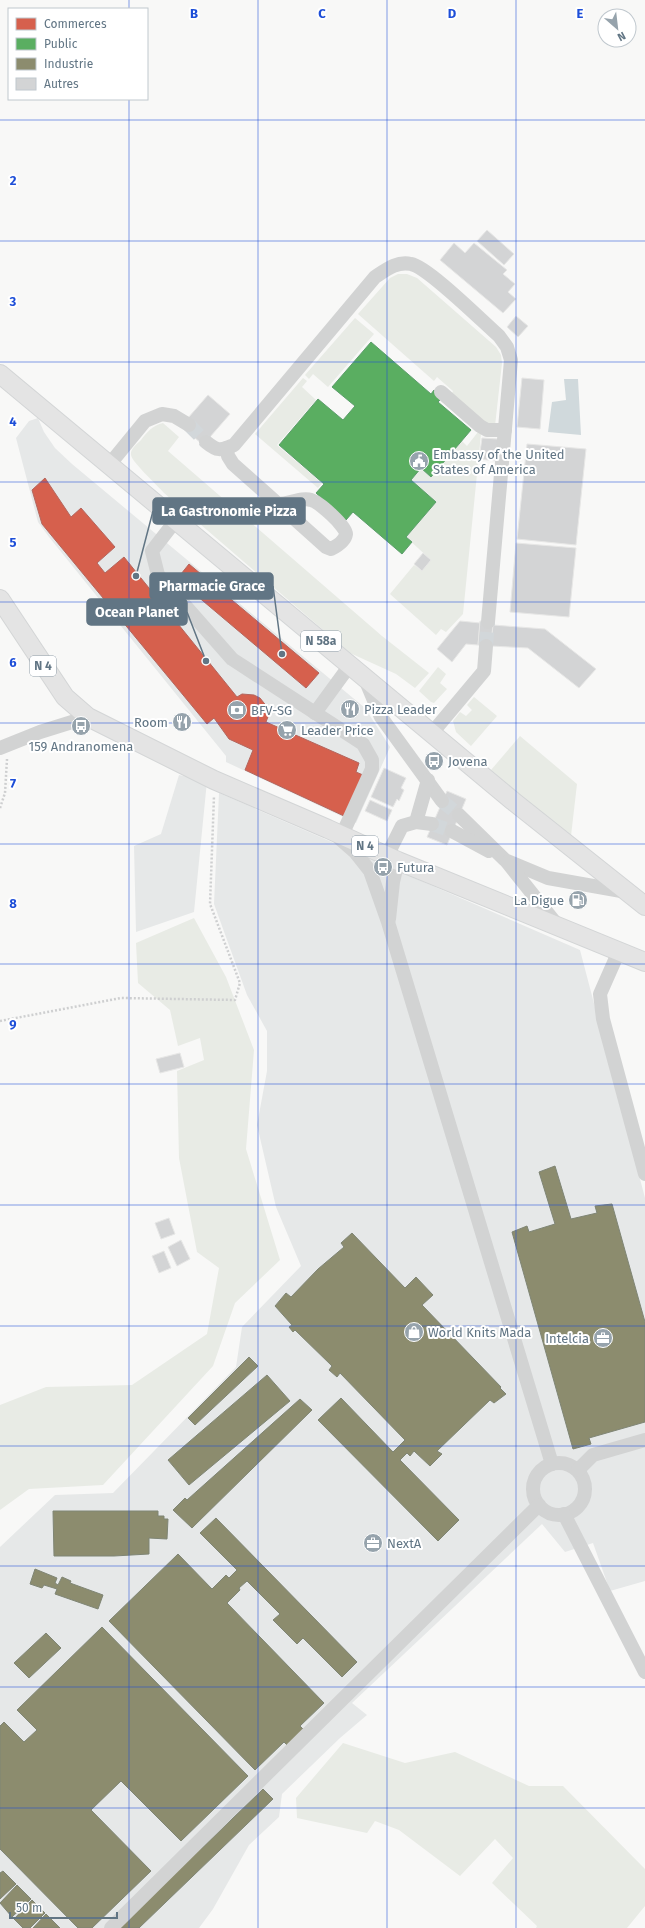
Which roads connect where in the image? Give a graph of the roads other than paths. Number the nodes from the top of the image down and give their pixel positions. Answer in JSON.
{"nodes":[{"id":1,"x":0,"y":374,"type":"edge"},
{"id":2,"x":441,"y":392,"type":"dead end"},
{"id":3,"x":189,"y":426,"type":"tunnel mouth"},
{"id":4,"x":505,"y":430,"type":"junction"},
{"id":5,"x":206,"y":442,"type":"tunnel mouth"},
{"id":6,"x":227,"y":448,"type":"junction"},
{"id":7,"x":109,"y":465,"type":"junction"},
{"id":8,"x":278,"y":504,"type":"dead end"},
{"id":9,"x":176,"y":520,"type":"junction"},
{"id":10,"x":0,"y":599,"type":"edge"},
{"id":11,"x":488,"y":622,"type":"tunnel mouth"},
{"id":12,"x":486,"y":646,"type":"tunnel mouth"},
{"id":13,"x":350,"y":665,"type":"junction"},
{"id":14,"x":364,"y":677,"type":"junction"},
{"id":15,"x":315,"y":713,"type":"junction"},
{"id":16,"x":88,"y":717,"type":"junction"},
{"id":17,"x":432,"y":733,"type":"junction"},
{"id":18,"x":5,"y":746,"type":"edge"},
{"id":19,"x":428,"y":780,"type":"junction"},
{"id":20,"x":442,"y":801,"type":"tunnel mouth"},
{"id":21,"x":460,"y":815,"type":"tunnel mouth"},
{"id":22,"x":416,"y":822,"type":"junction"},
{"id":23,"x":432,"y":824,"type":"tunnel mouth"},
{"id":24,"x":452,"y":831,"type":"tunnel mouth"},
{"id":25,"x":335,"y":832,"type":"junction"},
{"id":26,"x":393,"y":859,"type":"junction"},
{"id":27,"x":505,"y":860,"type":"junction"},
{"id":28,"x":627,"y":892,"type":"junction"},
{"id":29,"x":645,"y":906,"type":"edge"},
{"id":30,"x":388,"y":922,"type":"junction"},
{"id":31,"x":558,"y":926,"type":"junction"},
{"id":32,"x":619,"y":951,"type":"junction"},
{"id":33,"x":645,"y":963,"type":"edge"},
{"id":34,"x":645,"y":1174,"type":"edge"},
{"id":35,"x":645,"y":1440,"type":"edge"},
{"id":36,"x":552,"y":1464,"type":"junction"},
{"id":37,"x":578,"y":1470,"type":"junction"},
{"id":38,"x":539,"y":1505,"type":"junction"},
{"id":39,"x":564,"y":1514,"type":"junction"},
{"id":40,"x":645,"y":1672,"type":"edge"},
{"id":41,"x":111,"y":1928,"type":"edge"}],
"edges":[{"from":1,"to":7,"type":"main road","number":"N 58a"},
{"from":2,"to":4,"type":"street"},
{"from":3,"to":7,"type":"street"},
{"from":4,"to":6,"type":"street"},
{"from":4,"to":11,"type":"street"},
{"from":5,"to":6,"type":"street"},
{"from":6,"to":8,"type":"street"},
{"from":7,"to":9,"type":"main road","number":"N 58a"},
{"from":9,"to":13,"type":"main road","number":"N 58a"},
{"from":9,"to":15,"type":"street"},
{"from":10,"to":16,"type":"main road","number":"N 4"},
{"from":12,"to":17,"type":"street"},
{"from":13,"to":14,"type":"main road","number":"N 58a"},
{"from":13,"to":15,"type":"street"},
{"from":14,"to":17,"type":"main road","number":"N 58a"},
{"from":14,"to":19,"type":"street"},
{"from":15,"to":25,"type":"street"},
{"from":16,"to":18,"type":"street"},
{"from":16,"to":25,"type":"main road","number":"N 4"},
{"from":17,"to":28,"type":"main road","number":"N 58a"},
{"from":19,"to":20,"type":"street"},
{"from":19,"to":22,"type":"street"},
{"from":21,"to":27,"type":"street"},
{"from":22,"to":23,"type":"street"},
{"from":22,"to":26,"type":"street"},
{"from":24,"to":27,"type":"street"},
{"from":25,"to":26,"type":"main road","number":"N 4"},
{"from":25,"to":30,"type":"street"},
{"from":26,"to":30,"type":"street"},
{"from":26,"to":31,"type":"main road","number":"N 4"},
{"from":27,"to":28,"type":"street"},
{"from":27,"to":31,"type":"street"},
{"from":28,"to":29,"type":"main road","number":"N 58a"},
{"from":30,"to":36,"type":"street"},
{"from":31,"to":32,"type":"main road","number":"N 4"},
{"from":32,"to":33,"type":"main road","number":"N 4"},
{"from":32,"to":34,"type":"street"},
{"from":35,"to":37,"type":"street"},
{"from":36,"to":37,"type":"street"},
{"from":36,"to":38,"type":"street"},
{"from":37,"to":39,"type":"street"},
{"from":38,"to":39,"type":"street"},
{"from":38,"to":41,"type":"street"},
{"from":39,"to":40,"type":"street"}]}
